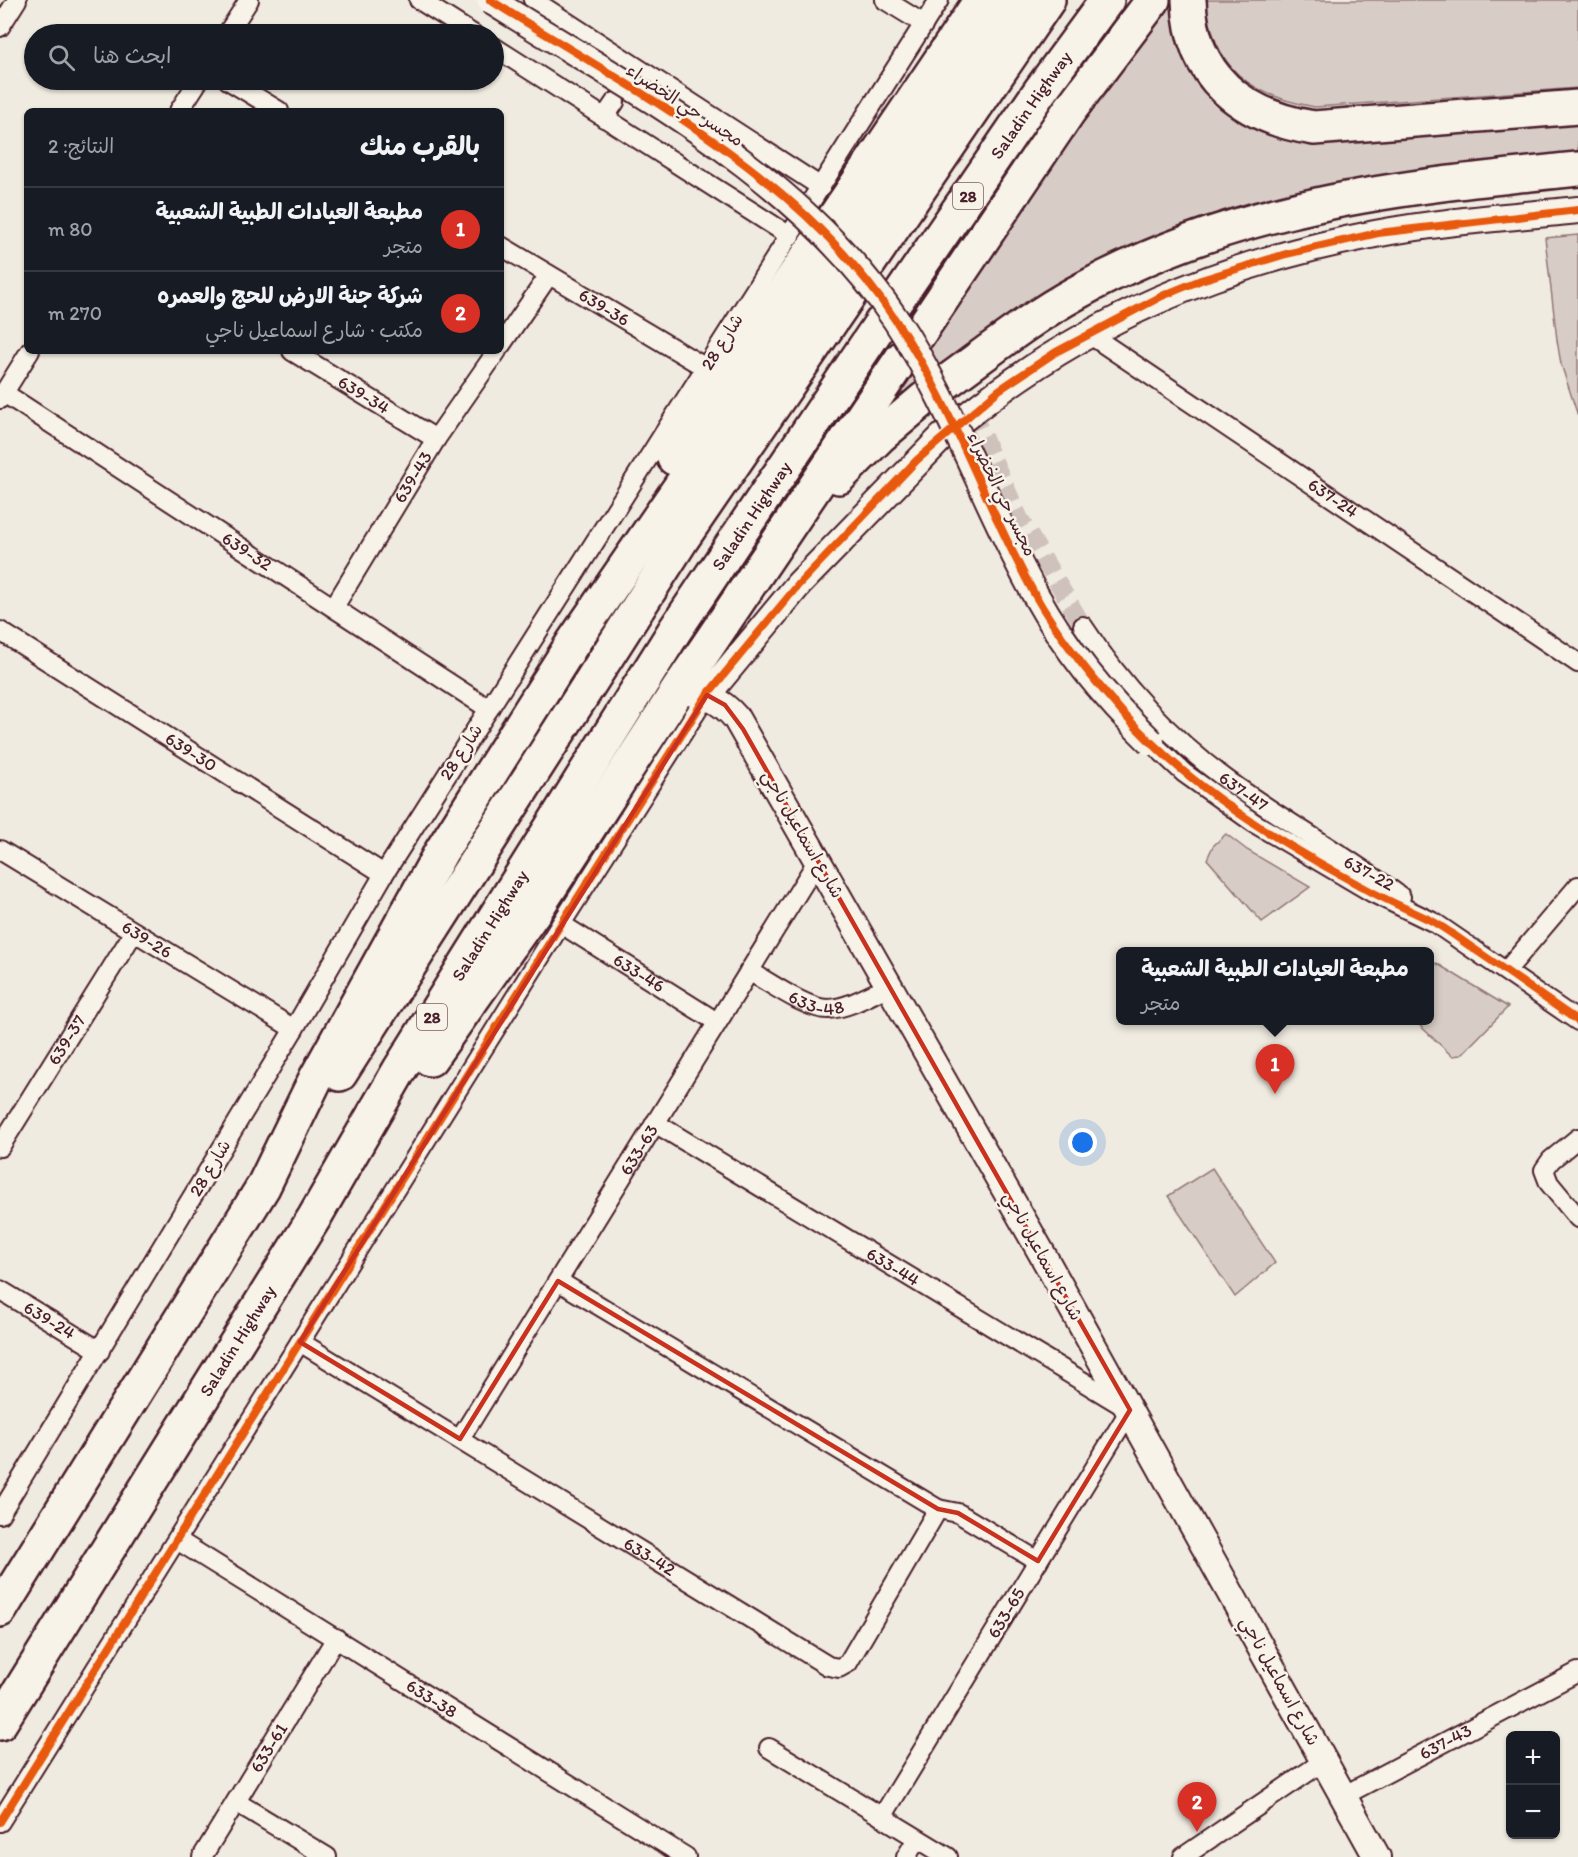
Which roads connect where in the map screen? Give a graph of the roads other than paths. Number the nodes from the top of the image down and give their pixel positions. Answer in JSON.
{"nodes":[{"id":1,"x":17,"y":0,"type":"edge"},
{"id":2,"x":249,"y":0,"type":"edge"},
{"id":3,"x":419,"y":0,"type":"edge"},
{"id":4,"x":490,"y":0,"type":"edge"},
{"id":5,"x":532,"y":0,"type":"edge"},
{"id":6,"x":885,"y":0,"type":"edge"},
{"id":7,"x":939,"y":0,"type":"edge"},
{"id":8,"x":981,"y":0,"type":"edge"},
{"id":9,"x":1017,"y":0,"type":"edge"},
{"id":10,"x":1048,"y":0,"type":"edge"},
{"id":11,"x":1107,"y":0,"type":"edge"},
{"id":12,"x":1153,"y":0,"type":"edge"},
{"id":13,"x":1189,"y":0,"type":"edge"},
{"id":14,"x":233,"y":24,"type":"edge"},
{"id":15,"x":457,"y":24,"type":"edge"},
{"id":16,"x":924,"y":24,"type":"junction"},
{"id":17,"x":0,"y":27,"type":"edge"},
{"id":18,"x":980,"y":51,"type":"junction"},
{"id":19,"x":504,"y":53,"type":"edge"},
{"id":20,"x":193,"y":90,"type":"edge"},
{"id":21,"x":244,"y":90,"type":"edge"},
{"id":22,"x":615,"y":102,"type":"dead end"},
{"id":23,"x":1578,"y":107,"type":"edge"},
{"id":24,"x":181,"y":108,"type":"edge"},
{"id":25,"x":274,"y":108,"type":"edge"},
{"id":26,"x":604,"y":118,"type":"junction"},
{"id":27,"x":1578,"y":169,"type":"edge"},
{"id":28,"x":821,"y":187,"type":"junction"},
{"id":29,"x":1578,"y":210,"type":"edge"},
{"id":30,"x":504,"y":248,"type":"edge"},
{"id":31,"x":835,"y":251,"type":"junction"},
{"id":32,"x":549,"y":275,"type":"junction"},
{"id":33,"x":1089,"y":334,"type":"junction"},
{"id":34,"x":504,"y":341,"type":"edge"},
{"id":35,"x":28,"y":354,"type":"edge"},
{"id":36,"x":297,"y":354,"type":"edge"},
{"id":37,"x":495,"y":354,"type":"edge"},
{"id":38,"x":706,"y":368,"type":"junction"},
{"id":39,"x":2,"y":396,"type":"edge"},
{"id":40,"x":963,"y":419,"type":"dead end"},
{"id":41,"x":942,"y":437,"type":"dead end"},
{"id":42,"x":436,"y":439,"type":"junction"},
{"id":43,"x":771,"y":552,"type":"junction"},
{"id":44,"x":334,"y":607,"type":"junction"},
{"id":45,"x":1083,"y":626,"type":"tunnel mouth"},
{"id":46,"x":0,"y":631,"type":"edge"},
{"id":47,"x":1578,"y":663,"type":"edge"},
{"id":48,"x":692,"y":693,"type":"junction"},
{"id":49,"x":489,"y":709,"type":"junction"},
{"id":50,"x":1151,"y":742,"type":"joint"},
{"id":51,"x":0,"y":850,"type":"edge"},
{"id":52,"x":818,"y":860,"type":"junction"},
{"id":53,"x":384,"y":873,"type":"junction"},
{"id":54,"x":1578,"y":886,"type":"edge"},
{"id":55,"x":1435,"y":923,"type":"junction"},
{"id":56,"x":561,"y":924,"type":"junction"},
{"id":57,"x":134,"y":932,"type":"junction"},
{"id":58,"x":749,"y":971,"type":"junction"},
{"id":59,"x":1506,"y":971,"type":"junction"},
{"id":60,"x":890,"y":986,"type":"junction"},
{"id":61,"x":1578,"y":1021,"type":"edge"},
{"id":62,"x":717,"y":1022,"type":"junction"},
{"id":63,"x":294,"y":1029,"type":"junction"},
{"id":64,"x":655,"y":1124,"type":"junction"},
{"id":65,"x":1578,"y":1138,"type":"edge"},
{"id":66,"x":0,"y":1148,"type":"edge"},
{"id":67,"x":263,"y":1187,"type":"junction"},
{"id":68,"x":314,"y":1218,"type":"junction"},
{"id":69,"x":1578,"y":1218,"type":"edge"},
{"id":70,"x":558,"y":1281,"type":"junction"},
{"id":71,"x":0,"y":1290,"type":"edge"},
{"id":72,"x":300,"y":1342,"type":"junction"},
{"id":73,"x":100,"y":1351,"type":"junction"},
{"id":74,"x":1130,"y":1410,"type":"junction"},
{"id":75,"x":460,"y":1439,"type":"junction"},
{"id":76,"x":938,"y":1509,"type":"junction"},
{"id":77,"x":0,"y":1514,"type":"edge"},
{"id":78,"x":177,"y":1540,"type":"junction"},
{"id":79,"x":1038,"y":1561,"type":"junction"},
{"id":80,"x":0,"y":1610,"type":"edge"},
{"id":81,"x":336,"y":1638,"type":"junction"},
{"id":82,"x":1578,"y":1672,"type":"edge"},
{"id":83,"x":0,"y":1723,"type":"edge"},
{"id":84,"x":769,"y":1748,"type":"dead end"},
{"id":85,"x":1324,"y":1761,"type":"junction"},
{"id":86,"x":1344,"y":1796,"type":"junction"},
{"id":87,"x":236,"y":1802,"type":"junction"},
{"id":88,"x":882,"y":1817,"type":"junction"},
{"id":89,"x":0,"y":1822,"type":"edge"},
{"id":90,"x":917,"y":1839,"type":"junction"},
{"id":91,"x":1208,"y":1850,"type":"edge"},
{"id":92,"x":202,"y":1857,"type":"edge"},
{"id":93,"x":327,"y":1857,"type":"edge"},
{"id":94,"x":686,"y":1857,"type":"edge"},
{"id":95,"x":906,"y":1857,"type":"edge"},
{"id":96,"x":948,"y":1857,"type":"edge"},
{"id":97,"x":1183,"y":1857,"type":"edge"},
{"id":98,"x":1377,"y":1857,"type":"edge"}],
"edges":[{"from":1,"to":17,"type":"street"},
{"from":2,"to":14,"type":"street"},
{"from":3,"to":15,"type":"street"},
{"from":4,"to":50,"type":"street","name":"مجسر حي الخضراء","bridge":true},
{"from":5,"to":28,"type":"street"},
{"from":6,"to":16,"type":"street"},
{"from":7,"to":16,"type":"street","name":"شارع 28"},
{"from":8,"to":18,"type":"highway"},
{"from":9,"to":18,"type":"highway","number":"28"},
{"from":10,"to":18,"type":"highway"},
{"from":11,"to":68,"type":"highway","name":"Saladin Highway","number":"28"},
{"from":12,"to":43,"type":"highway"},
{"from":13,"to":23,"type":"highway"},
{"from":16,"to":28,"type":"street","name":"شارع 28"},
{"from":18,"to":31,"type":"highway","number":"28"},
{"from":18,"to":31,"type":"highway"},
{"from":19,"to":26,"type":"street"},
{"from":20,"to":24,"type":"street"},
{"from":21,"to":25,"type":"street"},
{"from":22,"to":26,"type":"street"},
{"from":26,"to":31,"type":"street"},
{"from":27,"to":43,"type":"highway"},
{"from":28,"to":31,"type":"street","name":"شارع 28"},
{"from":29,"to":33,"type":"street"},
{"from":30,"to":32,"type":"street","name":"639-36"},
{"from":31,"to":38,"type":"street","name":"شارع 28"},
{"from":31,"to":67,"type":"highway","number":"28"},
{"from":31,"to":67,"type":"highway","number":"28"},
{"from":32,"to":34,"type":"street"},
{"from":32,"to":38,"type":"street","name":"639-36"},
{"from":33,"to":40,"type":"street"},
{"from":33,"to":47,"type":"street","name":"637-24"},
{"from":35,"to":39,"type":"street"},
{"from":36,"to":42,"type":"street","name":"639-34"},
{"from":37,"to":42,"type":"street","name":"639-43"},
{"from":38,"to":49,"type":"street","name":"شارع 28"},
{"from":39,"to":44,"type":"street","name":"639-32"},
{"from":41,"to":48,"type":"street"},
{"from":42,"to":44,"type":"street","name":"639-43"},
{"from":43,"to":48,"type":"highway"},
{"from":44,"to":49,"type":"street","name":"639-32"},
{"from":45,"to":55,"type":"street","name":"637-47"},
{"from":46,"to":53,"type":"street","name":"639-30"},
{"from":48,"to":52,"type":"street","name":"شارع اسماعيل ناجي"},
{"from":48,"to":56,"type":"street"},
{"from":48,"to":68,"type":"highway"},
{"from":49,"to":53,"type":"street","name":"شارع 28"},
{"from":50,"to":55,"type":"street","name":"637-22"},
{"from":51,"to":57,"type":"street","name":"639-26"},
{"from":52,"to":58,"type":"street","name":"633-63"},
{"from":52,"to":60,"type":"street","name":"شارع اسماعيل ناجي"},
{"from":53,"to":63,"type":"street","name":"شارع 28"},
{"from":54,"to":59,"type":"street"},
{"from":55,"to":59,"type":"street","name":"637-22"},
{"from":56,"to":62,"type":"street","name":"633-46"},
{"from":56,"to":72,"type":"street"},
{"from":57,"to":63,"type":"street","name":"639-26"},
{"from":57,"to":66,"type":"street","name":"639-37"},
{"from":58,"to":60,"type":"street","name":"633-48"},
{"from":58,"to":62,"type":"street","name":"633-63"},
{"from":59,"to":61,"type":"street","name":"637-22"},
{"from":60,"to":74,"type":"street","name":"شارع اسماعيل ناجي"},
{"from":62,"to":64,"type":"street","name":"633-63"},
{"from":63,"to":73,"type":"street","name":"شارع 28"},
{"from":64,"to":70,"type":"street","name":"633-63"},
{"from":64,"to":74,"type":"street","name":"633-44"},
{"from":65,"to":69,"type":"street"},
{"from":67,"to":80,"type":"highway","number":"28"},
{"from":68,"to":83,"type":"highway","name":"Saladin Highway","number":"28"},
{"from":70,"to":75,"type":"street","name":"633-63"},
{"from":70,"to":76,"type":"street"},
{"from":71,"to":73,"type":"street","name":"639-24"},
{"from":72,"to":75,"type":"street","name":"633-42"},
{"from":72,"to":78,"type":"street"},
{"from":73,"to":77,"type":"street","name":"شارع 28"},
{"from":74,"to":79,"type":"street","name":"633-65"},
{"from":74,"to":85,"type":"street","name":"شارع اسماعيل ناجي"},
{"from":75,"to":76,"type":"street","name":"633-42"},
{"from":76,"to":79,"type":"street"},
{"from":78,"to":81,"type":"street","name":"633-38"},
{"from":78,"to":89,"type":"street"},
{"from":79,"to":88,"type":"street","name":"633-65"},
{"from":81,"to":87,"type":"street","name":"633-61"},
{"from":81,"to":94,"type":"street","name":"633-38"},
{"from":82,"to":86,"type":"street","name":"637-43"},
{"from":84,"to":88,"type":"street"},
{"from":85,"to":86,"type":"street","name":"شارع اسماعيل ناجي"},
{"from":85,"to":91,"type":"street"},
{"from":86,"to":98,"type":"street","name":"شارع اسماعيل ناجي"},
{"from":87,"to":92,"type":"street","name":"633-61"},
{"from":87,"to":93,"type":"street"},
{"from":88,"to":90,"type":"street"},
{"from":90,"to":95,"type":"street"},
{"from":90,"to":96,"type":"street"},
{"from":91,"to":97,"type":"street"}]}
